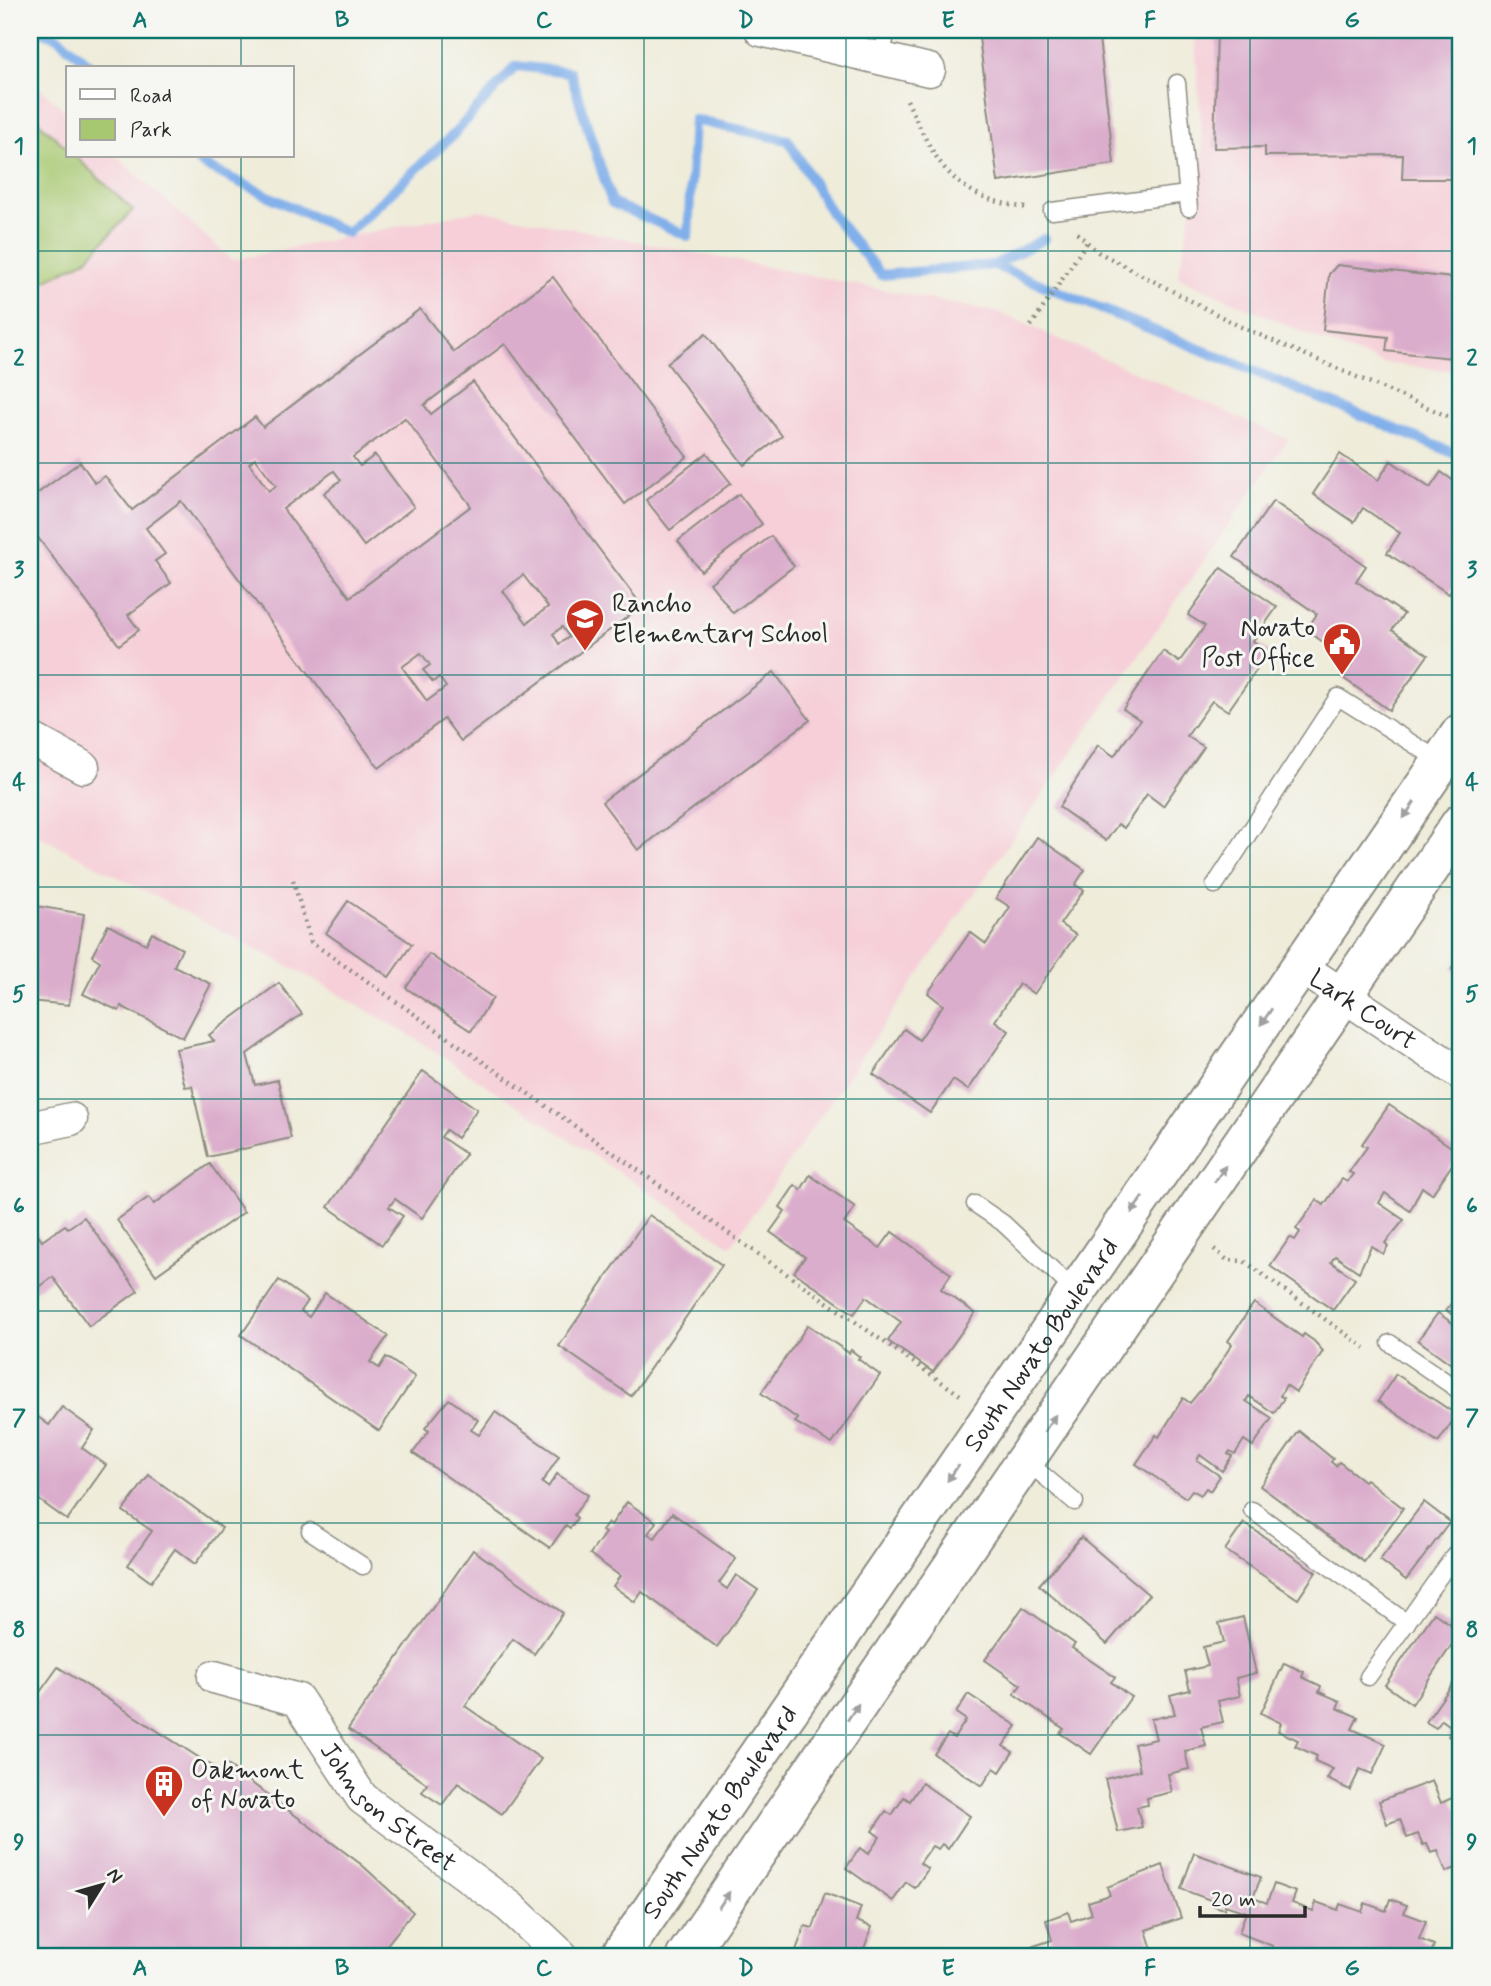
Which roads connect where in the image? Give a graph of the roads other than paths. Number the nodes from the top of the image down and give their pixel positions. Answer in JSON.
{"nodes":[{"id":1,"x":761,"y":30,"type":"edge"},
{"id":2,"x":887,"y":30,"type":"edge"},
{"id":3,"x":903,"y":65,"type":"joint"},
{"id":4,"x":1177,"y":83,"type":"dead end"},
{"id":5,"x":1052,"y":211,"type":"road end"},
{"id":6,"x":30,"y":738,"type":"edge"},
{"id":7,"x":1451,"y":747,"type":"edge"},
{"id":8,"x":83,"y":767,"type":"dead end"},
{"id":9,"x":1461,"y":823,"type":"edge"},
{"id":10,"x":1215,"y":885,"type":"dead end"},
{"id":11,"x":1301,"y":967,"type":"junction"},
{"id":12,"x":1342,"y":995,"type":"junction"},
{"id":13,"x":1461,"y":1074,"type":"edge"},
{"id":14,"x":71,"y":1119,"type":"dead end"},
{"id":15,"x":30,"y":1128,"type":"edge"},
{"id":16,"x":975,"y":1204,"type":"dead end"},
{"id":17,"x":1077,"y":1293,"type":"junction"},
{"id":18,"x":1390,"y":1343,"type":"road end"},
{"id":19,"x":1461,"y":1392,"type":"edge"},
{"id":20,"x":1025,"y":1460,"type":"junction"},
{"id":21,"x":1075,"y":1502,"type":"dead end"},
{"id":22,"x":1252,"y":1510,"type":"dead end"},
{"id":23,"x":310,"y":1531,"type":"dead end"},
{"id":24,"x":1461,"y":1546,"type":"edge"},
{"id":25,"x":363,"y":1566,"type":"dead end"},
{"id":26,"x":1407,"y":1623,"type":"junction"},
{"id":27,"x":214,"y":1677,"type":"dead end"},
{"id":28,"x":1367,"y":1677,"type":"dead end"},
{"id":29,"x":562,"y":1956,"type":"edge"},
{"id":30,"x":620,"y":1956,"type":"edge"},
{"id":31,"x":686,"y":1956,"type":"edge"}],
"edges":[{"from":1,"to":3,"type":"street"},
{"from":2,"to":3,"type":"lane"},
{"from":4,"to":5,"type":"lane"},
{"from":6,"to":8,"type":"street"},
{"from":7,"to":10,"type":"lane"},
{"from":7,"to":11,"type":"main road","name":"South Novato Boulevard","one_way":true},
{"from":9,"to":12,"type":"main road","name":"South Novato Boulevard"},
{"from":11,"to":12,"type":"street","name":"Lark Court"},
{"from":11,"to":17,"type":"main road","name":"South Novato Boulevard","one_way":true},
{"from":12,"to":13,"type":"street","name":"Lark Court"},
{"from":20,"to":12,"type":"main road","name":"South Novato Boulevard","one_way":true},
{"from":14,"to":15,"type":"street"},
{"from":16,"to":17,"type":"lane"},
{"from":17,"to":30,"type":"main road","name":"South Novato Boulevard","one_way":true},
{"from":18,"to":19,"type":"lane"},
{"from":20,"to":21,"type":"lane"},
{"from":31,"to":20,"type":"main road","name":"South Novato Boulevard","one_way":true},
{"from":22,"to":26,"type":"lane"},
{"from":23,"to":25,"type":"lane"},
{"from":24,"to":26,"type":"lane"},
{"from":26,"to":28,"type":"lane"},
{"from":27,"to":29,"type":"street","name":"Johnson Street"}]}
